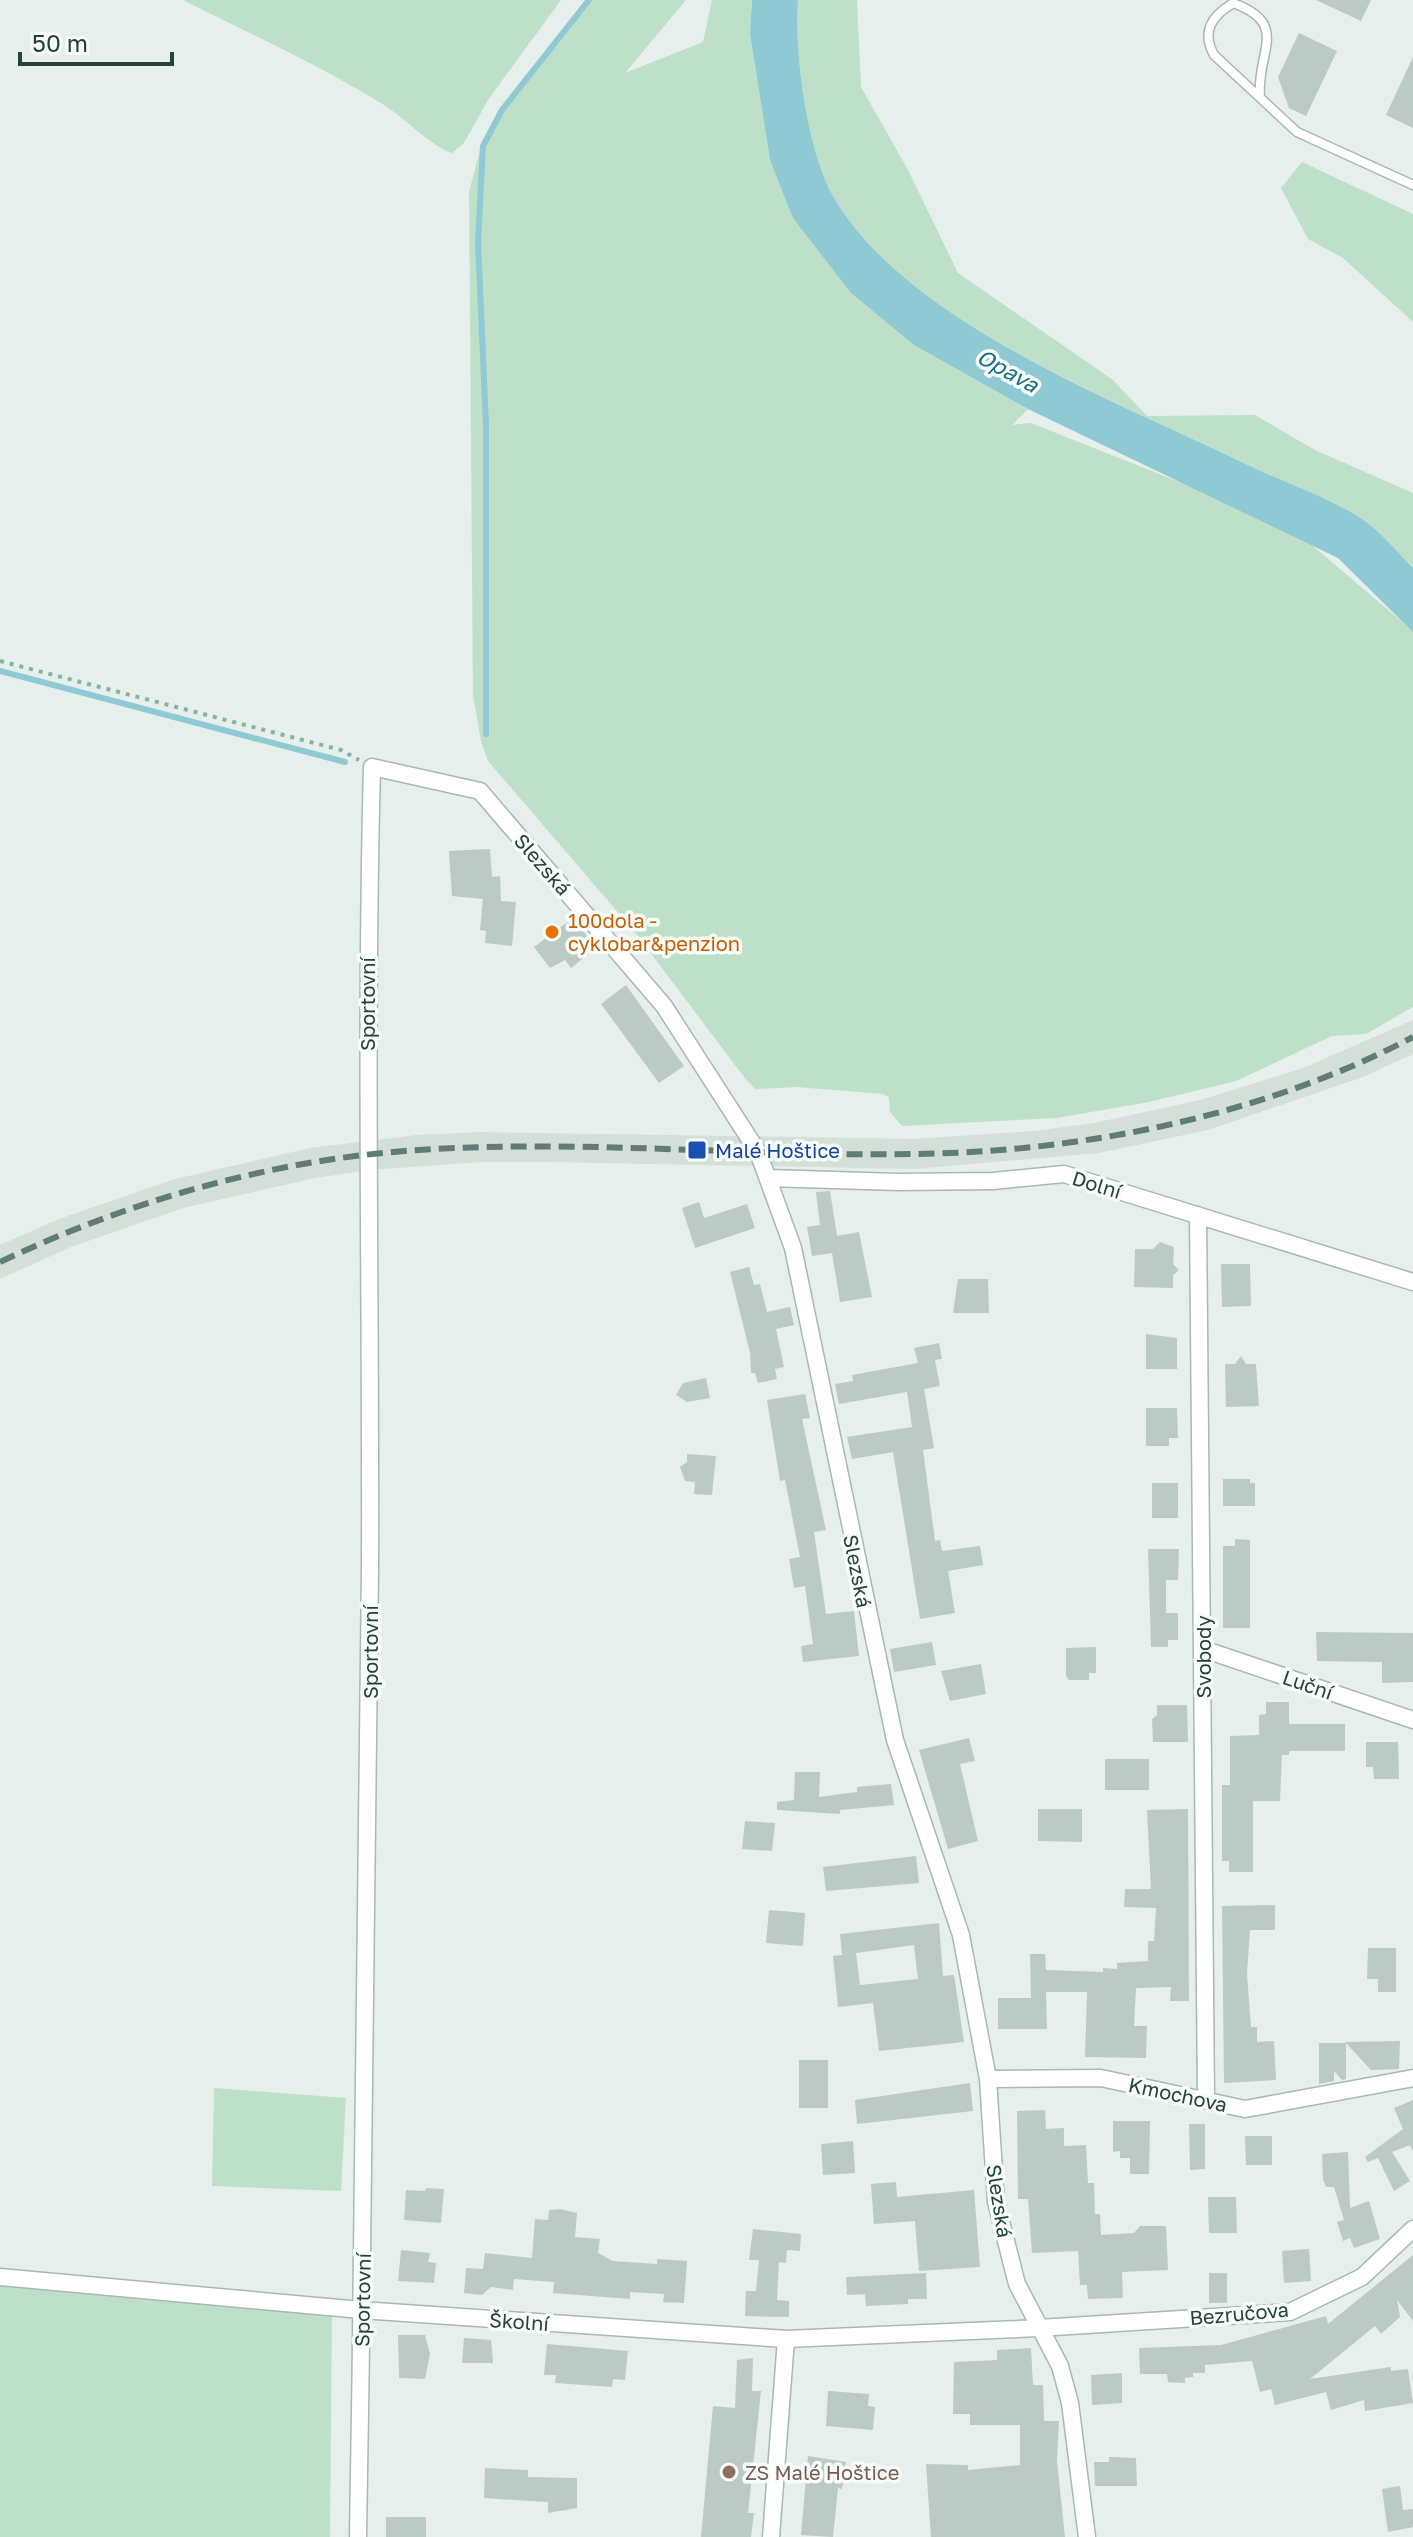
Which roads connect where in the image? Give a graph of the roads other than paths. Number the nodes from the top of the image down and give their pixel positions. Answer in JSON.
{"nodes":[{"id":1,"x":1233,"y":2,"type":"edge"},
{"id":2,"x":1260,"y":97,"type":"junction"},
{"id":3,"x":1413,"y":185,"type":"edge"},
{"id":4,"x":372,"y":767,"type":"joint"},
{"id":5,"x":768,"y":1178,"type":"junction"},
{"id":6,"x":1198,"y":1215,"type":"junction"},
{"id":7,"x":1413,"y":1282,"type":"edge"},
{"id":8,"x":1203,"y":1649,"type":"junction"},
{"id":9,"x":1413,"y":1720,"type":"edge"},
{"id":10,"x":1413,"y":2078,"type":"edge"},
{"id":11,"x":988,"y":2079,"type":"junction"},
{"id":12,"x":1206,"y":2099,"type":"junction"},
{"id":13,"x":1413,"y":2229,"type":"edge"},
{"id":14,"x":0,"y":2277,"type":"edge"},
{"id":15,"x":361,"y":2310,"type":"junction"},
{"id":16,"x":1039,"y":2328,"type":"junction"},
{"id":17,"x":786,"y":2339,"type":"junction"},
{"id":18,"x":358,"y":2537,"type":"edge"},
{"id":19,"x":771,"y":2537,"type":"edge"},
{"id":20,"x":1087,"y":2537,"type":"edge"}],
"edges":[{"from":1,"to":2,"type":"lane"},
{"from":1,"to":2,"type":"lane"},
{"from":2,"to":3,"type":"lane"},
{"from":4,"to":5,"type":"street","name":"Slezská"},
{"from":4,"to":15,"type":"street","name":"Sportovní"},
{"from":5,"to":6,"type":"street","name":"Dolní"},
{"from":5,"to":11,"type":"street","name":"Slezská"},
{"from":6,"to":7,"type":"street","name":"Dolní"},
{"from":6,"to":8,"type":"street","name":"Svobody"},
{"from":8,"to":9,"type":"street","name":"Luční"},
{"from":8,"to":12,"type":"street","name":"Svobody"},
{"from":10,"to":12,"type":"street","name":"Kmochova"},
{"from":11,"to":12,"type":"street","name":"Kmochova"},
{"from":11,"to":16,"type":"street","name":"Slezská"},
{"from":13,"to":16,"type":"street","name":"Bezručova"},
{"from":14,"to":15,"type":"street","name":"Školní"},
{"from":15,"to":17,"type":"street","name":"Školní"},
{"from":15,"to":18,"type":"street","name":"Sportovní"},
{"from":16,"to":17,"type":"street","name":"Školní"},
{"from":16,"to":20,"type":"street","name":"Slezská"},
{"from":17,"to":19,"type":"street"}]}
